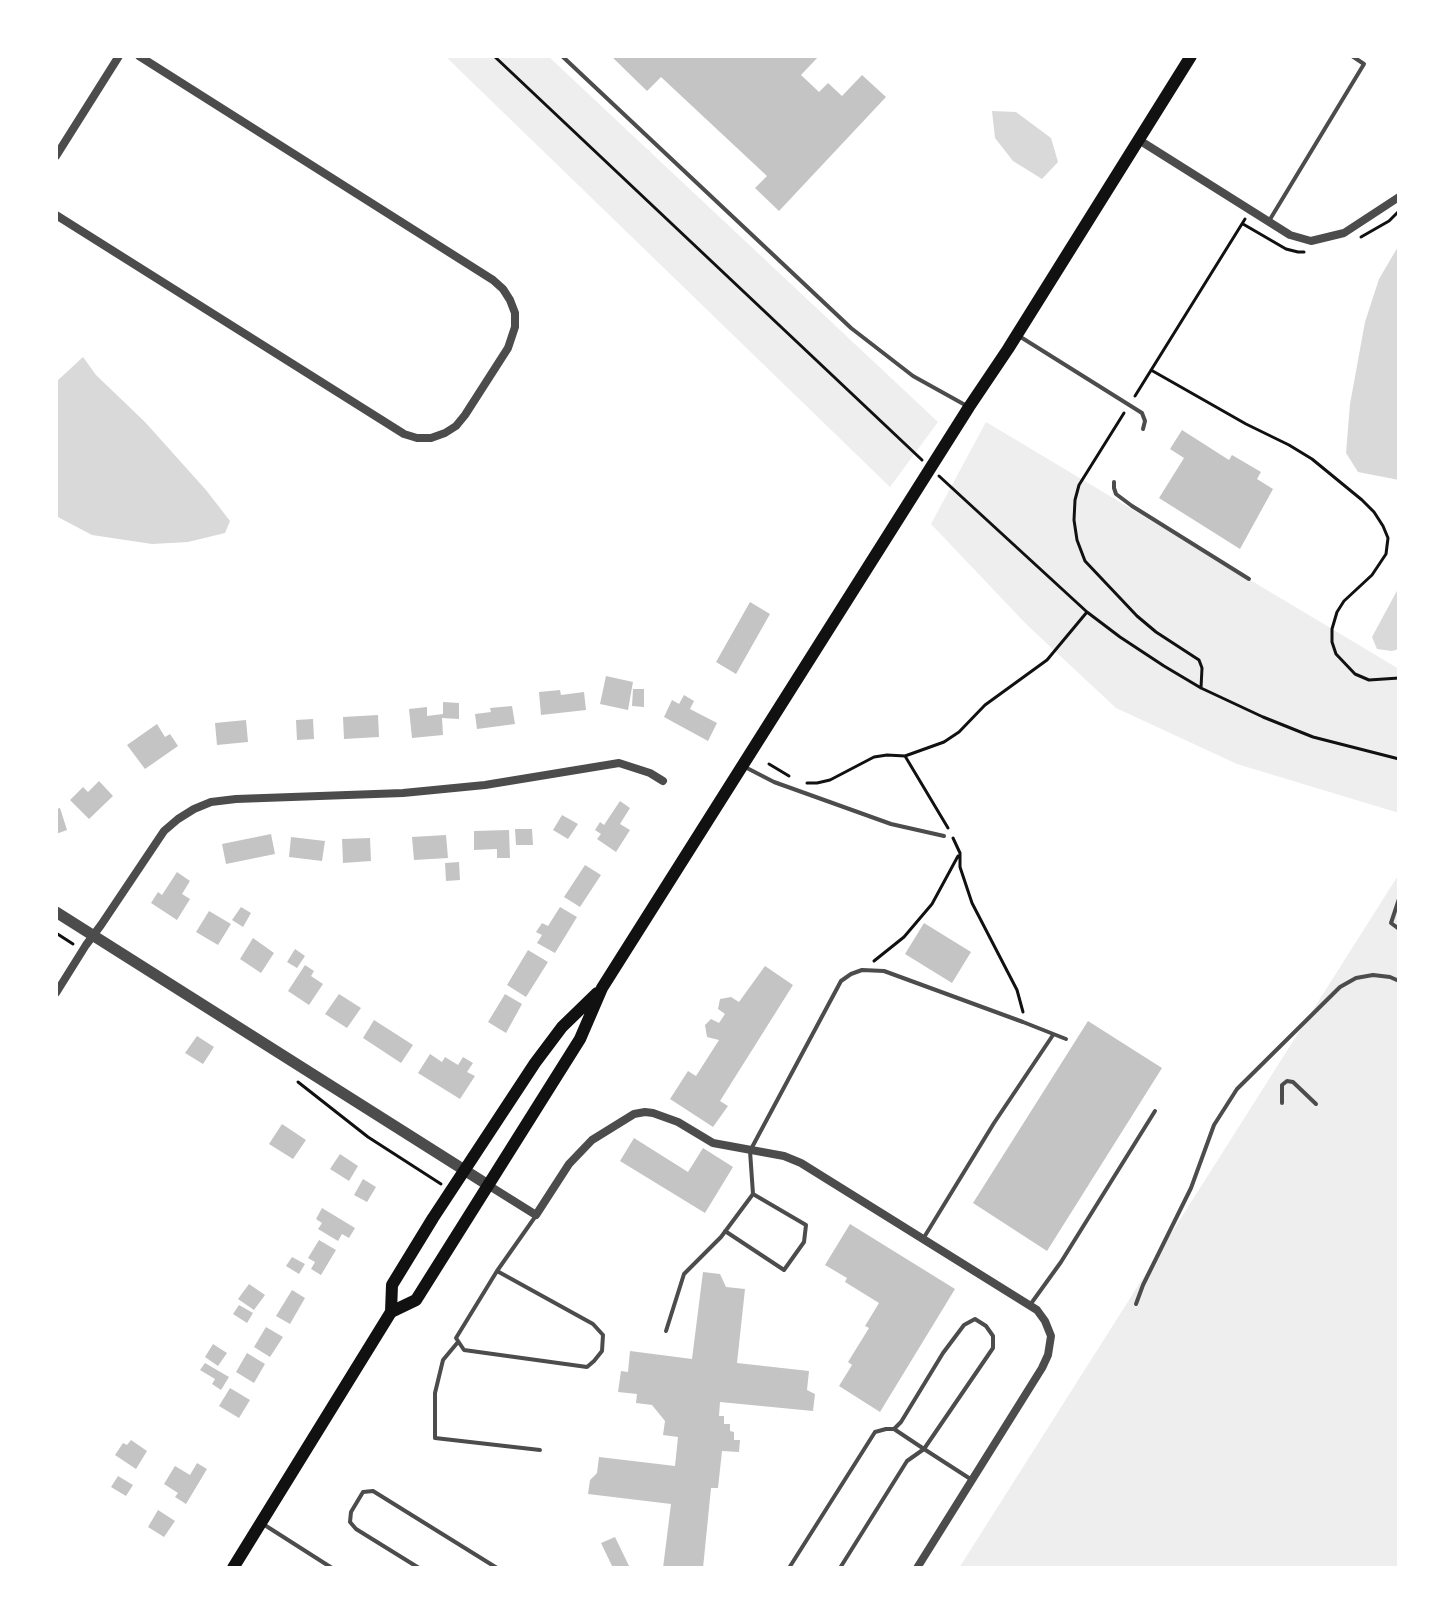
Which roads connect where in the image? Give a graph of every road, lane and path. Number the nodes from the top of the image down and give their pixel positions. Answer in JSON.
{"nodes":[{"id":1,"x":119,"y":56,"type":"edge"},
{"id":2,"x":139,"y":56,"type":"edge"},
{"id":3,"x":494,"y":56,"type":"edge"},
{"id":4,"x":562,"y":56,"type":"edge"},
{"id":5,"x":1191,"y":56,"type":"edge"},
{"id":6,"x":1352,"y":56,"type":"edge"},
{"id":7,"x":1139,"y":140,"type":"junction"},
{"id":8,"x":56,"y":156,"type":"edge"},
{"id":9,"x":1399,"y":197,"type":"edge"},
{"id":10,"x":1251,"y":210,"type":"junction"},
{"id":11,"x":56,"y":215,"type":"edge"},
{"id":12,"x":1269,"y":221,"type":"junction"},
{"id":13,"x":1017,"y":335,"type":"junction"},
{"id":14,"x":1151,"y":370,"type":"junction"},
{"id":15,"x":1129,"y":405,"type":"junction"},
{"id":16,"x":969,"y":407,"type":"junction"},
{"id":17,"x":1143,"y":429,"type":"dead end"},
{"id":18,"x":924,"y":461,"type":"dead end"},
{"id":19,"x":935,"y":472,"type":"dead end"},
{"id":20,"x":1114,"y":482,"type":"dead end"},
{"id":21,"x":1249,"y":579,"type":"dead end"},
{"id":22,"x":1087,"y":612,"type":"junction"},
{"id":23,"x":1399,"y":678,"type":"edge"},
{"id":24,"x":1201,"y":688,"type":"junction"},
{"id":25,"x":905,"y":756,"type":"junction"},
{"id":26,"x":1399,"y":759,"type":"edge"},
{"id":27,"x":769,"y":764,"type":"dead end"},
{"id":28,"x":743,"y":765,"type":"junction"},
{"id":29,"x":663,"y":781,"type":"dead end"},
{"id":30,"x":796,"y":781,"type":"dead end"},
{"id":31,"x":806,"y":783,"type":"dead end"},
{"id":32,"x":944,"y":836,"type":"dead end"},
{"id":33,"x":960,"y":853,"type":"junction"},
{"id":34,"x":1399,"y":899,"type":"edge"},
{"id":35,"x":56,"y":912,"type":"edge"},
{"id":36,"x":1399,"y":929,"type":"edge"},
{"id":37,"x":56,"y":933,"type":"edge"},
{"id":38,"x":93,"y":936,"type":"junction"},
{"id":39,"x":83,"y":949,"type":"junction"},
{"id":40,"x":862,"y":970,"type":"junction"},
{"id":41,"x":1399,"y":981,"type":"edge"},
{"id":42,"x":602,"y":988,"type":"junction"},
{"id":43,"x":56,"y":993,"type":"edge"},
{"id":44,"x":1023,"y":1022,"type":"junction"},
{"id":45,"x":1053,"y":1034,"type":"junction"},
{"id":46,"x":1066,"y":1039,"type":"dead end"},
{"id":47,"x":294,"y":1079,"type":"dead end"},
{"id":48,"x":1282,"y":1103,"type":"dead end"},
{"id":49,"x":1316,"y":1104,"type":"dead end"},
{"id":50,"x":1155,"y":1111,"type":"dead end"},
{"id":51,"x":750,"y":1151,"type":"junction"},
{"id":52,"x":465,"y":1170,"type":"junction"},
{"id":53,"x":488,"y":1185,"type":"junction"},
{"id":54,"x":452,"y":1190,"type":"junction"},
{"id":55,"x":753,"y":1194,"type":"junction"},
{"id":56,"x":536,"y":1215,"type":"junction"},
{"id":57,"x":725,"y":1231,"type":"junction"},
{"id":58,"x":923,"y":1239,"type":"junction"},
{"id":59,"x":497,"y":1271,"type":"junction"},
{"id":60,"x":1136,"y":1304,"type":"dead end"},
{"id":61,"x":1030,"y":1305,"type":"junction"},
{"id":62,"x":391,"y":1312,"type":"junction"},
{"id":63,"x":666,"y":1331,"type":"dead end"},
{"id":64,"x":458,"y":1342,"type":"junction"},
{"id":65,"x":894,"y":1429,"type":"junction"},
{"id":66,"x":924,"y":1449,"type":"junction"},
{"id":67,"x":540,"y":1450,"type":"dead end"},
{"id":68,"x":972,"y":1480,"type":"junction"},
{"id":69,"x":261,"y":1522,"type":"junction"},
{"id":70,"x":233,"y":1568,"type":"edge"},
{"id":71,"x":332,"y":1568,"type":"edge"},
{"id":72,"x":419,"y":1568,"type":"edge"},
{"id":73,"x":497,"y":1568,"type":"edge"},
{"id":74,"x":789,"y":1568,"type":"edge"},
{"id":75,"x":840,"y":1568,"type":"edge"},
{"id":76,"x":917,"y":1568,"type":"edge"}],
"edges":[{"from":1,"to":8,"type":"street"},
{"from":2,"to":11,"type":"street"},
{"from":3,"to":18,"type":"path"},
{"from":4,"to":16,"type":"lane"},
{"from":5,"to":7,"type":"main road"},
{"from":6,"to":12,"type":"lane"},
{"from":7,"to":10,"type":"street"},
{"from":7,"to":13,"type":"main road"},
{"from":9,"to":12,"type":"street"},
{"from":10,"to":12,"type":"street"},
{"from":10,"to":14,"type":"path"},
{"from":13,"to":15,"type":"lane"},
{"from":13,"to":16,"type":"main road"},
{"from":14,"to":15,"type":"path"},
{"from":14,"to":23,"type":"path"},
{"from":15,"to":17,"type":"lane"},
{"from":15,"to":24,"type":"path"},
{"from":16,"to":28,"type":"main road"},
{"from":19,"to":22,"type":"path"},
{"from":20,"to":21,"type":"lane"},
{"from":22,"to":24,"type":"path"},
{"from":22,"to":25,"type":"path"},
{"from":24,"to":26,"type":"path"},
{"from":25,"to":31,"type":"path"},
{"from":25,"to":33,"type":"path"},
{"from":27,"to":30,"type":"path"},
{"from":28,"to":32,"type":"lane"},
{"from":28,"to":42,"type":"main road"},
{"from":29,"to":38,"type":"street"},
{"from":33,"to":40,"type":"path"},
{"from":33,"to":44,"type":"path"},
{"from":34,"to":36,"type":"lane"},
{"from":35,"to":38,"type":"street"},
{"from":37,"to":39,"type":"path"},
{"from":38,"to":39,"type":"street"},
{"from":38,"to":52,"type":"street"},
{"from":39,"to":43,"type":"street"},
{"from":40,"to":44,"type":"lane"},
{"from":40,"to":51,"type":"lane"},
{"from":41,"to":60,"type":"lane"},
{"from":42,"to":52,"type":"main road"},
{"from":42,"to":53,"type":"main road"},
{"from":44,"to":45,"type":"lane"},
{"from":45,"to":46,"type":"lane"},
{"from":45,"to":58,"type":"lane"},
{"from":47,"to":54,"type":"path"},
{"from":48,"to":49,"type":"lane"},
{"from":50,"to":61,"type":"lane"},
{"from":51,"to":55,"type":"lane"},
{"from":51,"to":56,"type":"street"},
{"from":51,"to":58,"type":"street"},
{"from":52,"to":53,"type":"street"},
{"from":52,"to":54,"type":"main road"},
{"from":53,"to":56,"type":"street"},
{"from":53,"to":62,"type":"main road"},
{"from":54,"to":62,"type":"main road"},
{"from":55,"to":57,"type":"lane"},
{"from":55,"to":57,"type":"lane"},
{"from":56,"to":59,"type":"lane"},
{"from":57,"to":63,"type":"lane"},
{"from":58,"to":61,"type":"street"},
{"from":59,"to":64,"type":"lane"},
{"from":59,"to":64,"type":"lane"},
{"from":61,"to":68,"type":"street"},
{"from":62,"to":69,"type":"main road"},
{"from":64,"to":67,"type":"lane"},
{"from":65,"to":66,"type":"lane"},
{"from":65,"to":66,"type":"lane"},
{"from":65,"to":74,"type":"lane"},
{"from":66,"to":68,"type":"lane"},
{"from":66,"to":75,"type":"lane"},
{"from":68,"to":76,"type":"street"},
{"from":69,"to":70,"type":"main road"},
{"from":69,"to":71,"type":"lane"},
{"from":72,"to":73,"type":"lane"}]}
